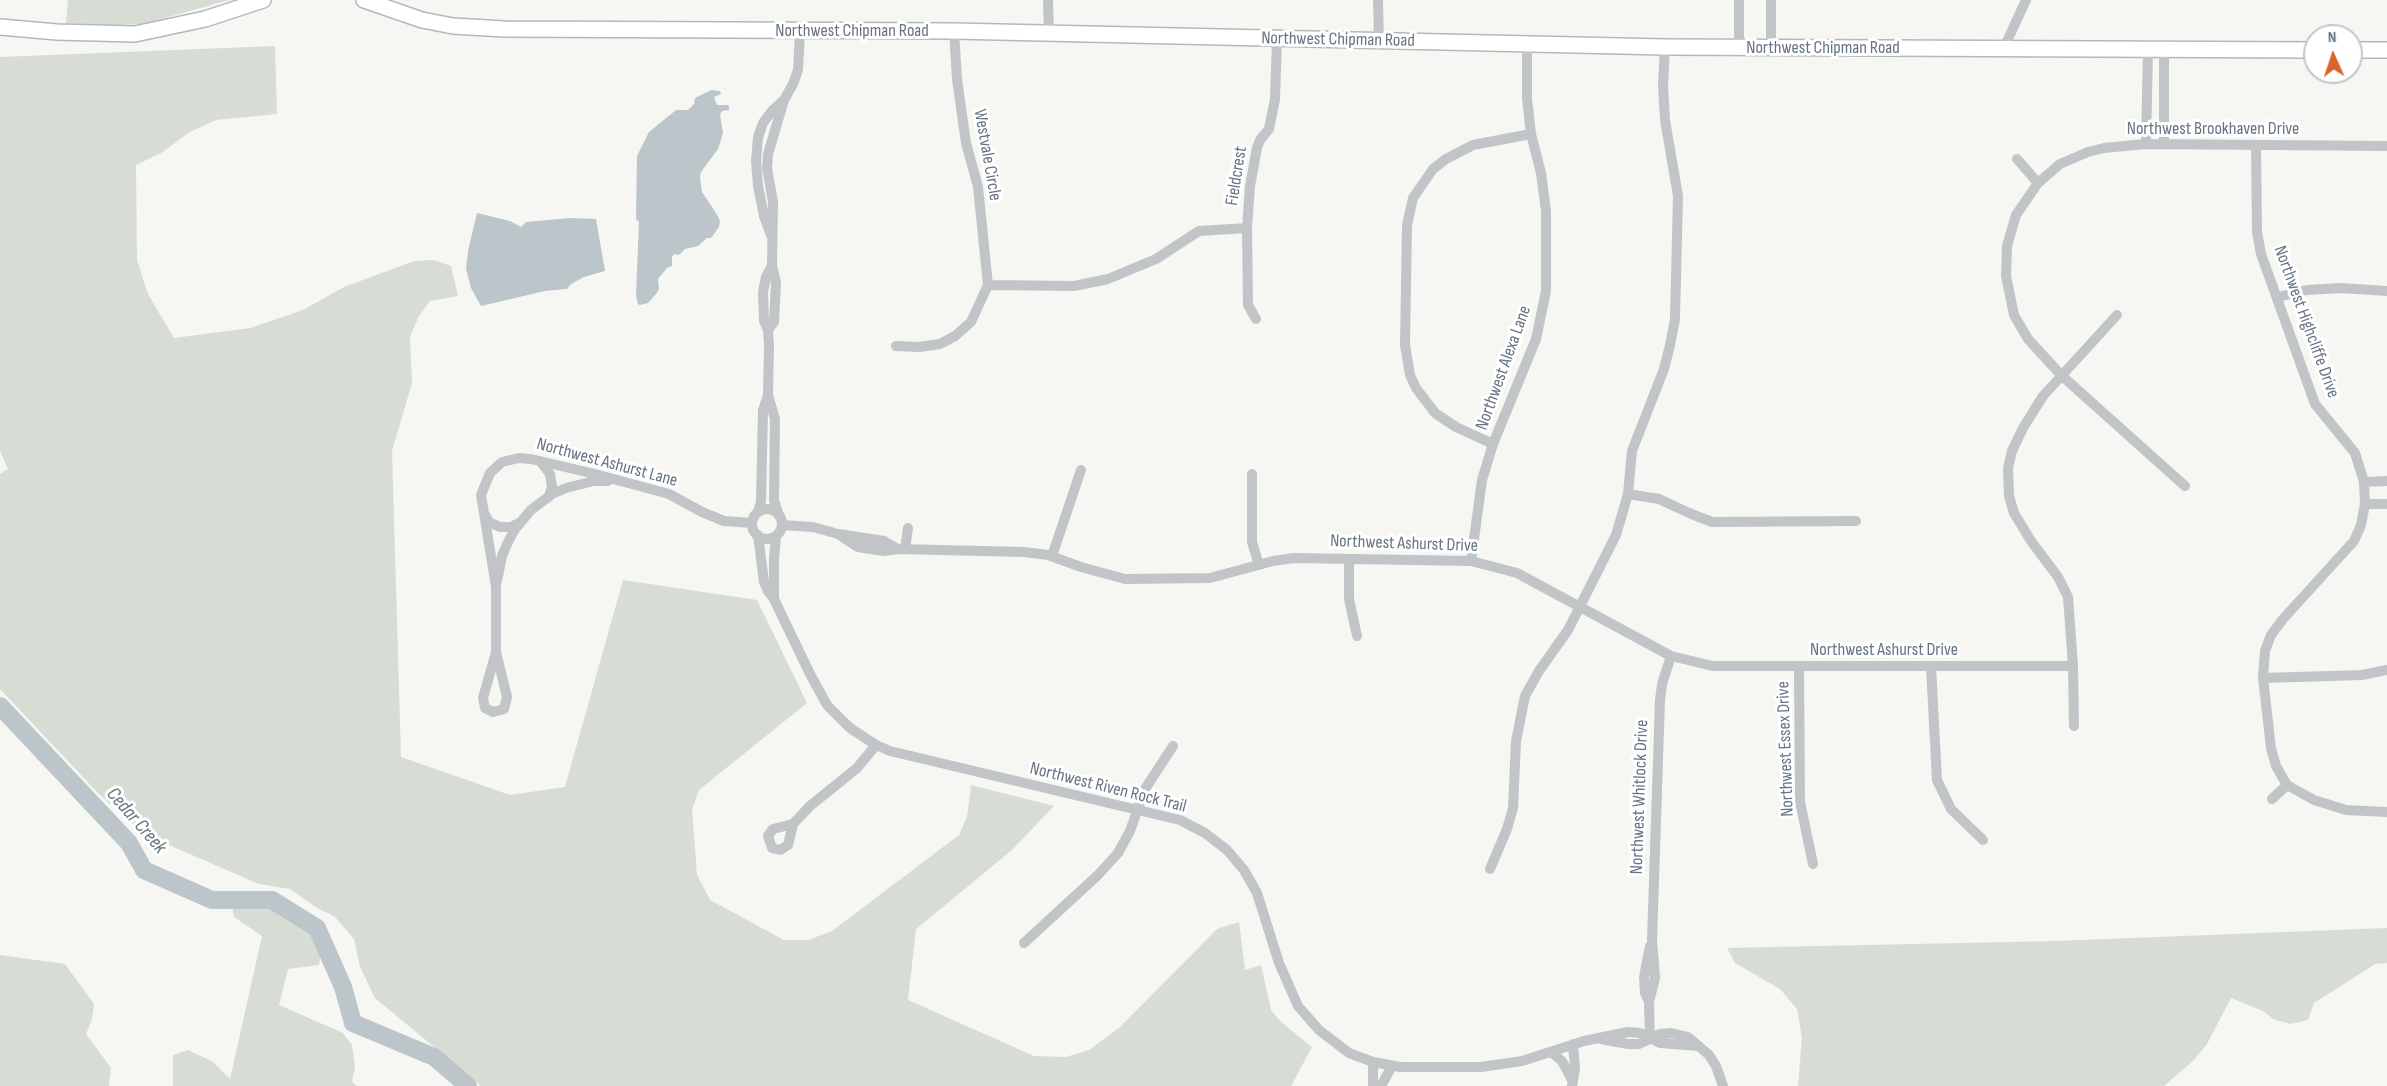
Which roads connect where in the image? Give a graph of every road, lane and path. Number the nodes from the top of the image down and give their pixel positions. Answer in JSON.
{"nodes":[{"id":1,"x":263,"y":0,"type":"edge"},
{"id":2,"x":364,"y":0,"type":"edge"},
{"id":3,"x":1048,"y":0,"type":"edge"},
{"id":4,"x":1378,"y":0,"type":"edge"},
{"id":5,"x":1739,"y":0,"type":"edge"},
{"id":6,"x":1771,"y":0,"type":"edge"},
{"id":7,"x":2026,"y":0,"type":"edge"},
{"id":8,"x":387,"y":4,"type":"edge"},
{"id":9,"x":0,"y":27,"type":"edge"},
{"id":10,"x":800,"y":31,"type":"junction"},
{"id":11,"x":954,"y":31,"type":"junction"},
{"id":12,"x":1049,"y":34,"type":"junction"},
{"id":13,"x":1276,"y":39,"type":"junction"},
{"id":14,"x":1379,"y":40,"type":"junction"},
{"id":15,"x":1527,"y":43,"type":"junction"},
{"id":16,"x":1665,"y":47,"type":"junction"},
{"id":17,"x":1739,"y":48,"type":"junction"},
{"id":18,"x":1771,"y":48,"type":"junction"},
{"id":19,"x":2148,"y":49,"type":"junction"},
{"id":20,"x":2002,"y":50,"type":"junction"},
{"id":21,"x":2164,"y":50,"type":"junction"},
{"id":22,"x":2303,"y":50,"type":"edge"},
{"id":23,"x":2363,"y":50,"type":"edge"},
{"id":24,"x":2387,"y":50,"type":"edge"},
{"id":25,"x":1531,"y":134,"type":"junction"},
{"id":26,"x":2146,"y":144,"type":"junction"},
{"id":27,"x":2164,"y":144,"type":"junction"},
{"id":28,"x":2256,"y":146,"type":"junction"},
{"id":29,"x":2387,"y":146,"type":"edge"},
{"id":30,"x":2017,"y":159,"type":"dead end"},
{"id":31,"x":2038,"y":183,"type":"junction"},
{"id":32,"x":1247,"y":228,"type":"junction"},
{"id":33,"x":988,"y":285,"type":"junction"},
{"id":34,"x":2387,"y":291,"type":"edge"},
{"id":35,"x":2278,"y":297,"type":"junction"},
{"id":36,"x":2117,"y":315,"type":"dead end"},
{"id":37,"x":1256,"y":319,"type":"dead end"},
{"id":38,"x":896,"y":346,"type":"dead end"},
{"id":39,"x":2061,"y":375,"type":"junction"},
{"id":40,"x":768,"y":395,"type":"junction"},
{"id":41,"x":1493,"y":444,"type":"junction"},
{"id":42,"x":541,"y":462,"type":"junction"},
{"id":43,"x":1081,"y":470,"type":"dead end"},
{"id":44,"x":1252,"y":474,"type":"dead end"},
{"id":45,"x":618,"y":481,"type":"junction"},
{"id":46,"x":2387,"y":481,"type":"edge"},
{"id":47,"x":2364,"y":482,"type":"junction"},
{"id":48,"x":2185,"y":486,"type":"dead end"},
{"id":49,"x":1628,"y":494,"type":"junction"},
{"id":50,"x":549,"y":496,"type":"junction"},
{"id":51,"x":2365,"y":504,"type":"junction"},
{"id":52,"x":2387,"y":504,"type":"edge"},
{"id":53,"x":482,"y":510,"type":"junction"},
{"id":54,"x":758,"y":512,"type":"junction"},
{"id":55,"x":778,"y":513,"type":"junction"},
{"id":56,"x":1856,"y":521,"type":"dead end"},
{"id":57,"x":519,"y":523,"type":"junction"},
{"id":58,"x":752,"y":523,"type":"junction"},
{"id":59,"x":782,"y":525,"type":"junction"},
{"id":60,"x":908,"y":528,"type":"dead end"},
{"id":61,"x":758,"y":535,"type":"junction"},
{"id":62,"x":776,"y":536,"type":"junction"},
{"id":63,"x":901,"y":549,"type":"junction"},
{"id":64,"x":1052,"y":556,"type":"junction"},
{"id":65,"x":1349,"y":558,"type":"junction"},
{"id":66,"x":1471,"y":561,"type":"junction"},
{"id":67,"x":1259,"y":565,"type":"junction"},
{"id":68,"x":496,"y":587,"type":"junction"},
{"id":69,"x":774,"y":599,"type":"junction"},
{"id":70,"x":1581,"y":605,"type":"junction"},
{"id":71,"x":1357,"y":636,"type":"dead end"},
{"id":72,"x":496,"y":652,"type":"junction"},
{"id":73,"x":1671,"y":656,"type":"junction"},
{"id":74,"x":2073,"y":666,"type":"junction"},
{"id":75,"x":1931,"y":667,"type":"junction"},
{"id":76,"x":1799,"y":668,"type":"junction"},
{"id":77,"x":2387,"y":670,"type":"edge"},
{"id":78,"x":2263,"y":678,"type":"junction"},
{"id":79,"x":2074,"y":726,"type":"dead end"},
{"id":80,"x":876,"y":746,"type":"junction"},
{"id":81,"x":1173,"y":746,"type":"dead end"},
{"id":82,"x":2287,"y":785,"type":"junction"},
{"id":83,"x":2272,"y":799,"type":"dead end"},
{"id":84,"x":1138,"y":810,"type":"junction"},
{"id":85,"x":2387,"y":812,"type":"edge"},
{"id":86,"x":793,"y":824,"type":"dead end"},
{"id":87,"x":1983,"y":840,"type":"dead end"},
{"id":88,"x":1813,"y":864,"type":"dead end"},
{"id":89,"x":1490,"y":869,"type":"dead end"},
{"id":90,"x":1024,"y":943,"type":"dead end"},
{"id":91,"x":1650,"y":1039,"type":"junction"},
{"id":92,"x":1573,"y":1044,"type":"junction"},
{"id":93,"x":1551,"y":1052,"type":"junction"},
{"id":94,"x":1373,"y":1062,"type":"junction"},
{"id":95,"x":1392,"y":1066,"type":"junction"},
{"id":96,"x":1572,"y":1083,"type":"edge"},
{"id":97,"x":1373,"y":1086,"type":"edge"},
{"id":98,"x":1381,"y":1086,"type":"edge"},
{"id":99,"x":1723,"y":1086,"type":"edge"}],
"edges":[{"from":1,"to":9,"type":"main road"},
{"from":2,"to":8,"type":"main road","name":"Northwest Chipman Road"},
{"from":3,"to":12,"type":"street"},
{"from":4,"to":14,"type":"street"},
{"from":5,"to":17,"type":"street"},
{"from":6,"to":18,"type":"street"},
{"from":7,"to":20,"type":"street"},
{"from":8,"to":10,"type":"main road","name":"Northwest Chipman Road"},
{"from":10,"to":11,"type":"main road","name":"Northwest Chipman Road"},
{"from":10,"to":40,"type":"street"},
{"from":11,"to":12,"type":"main road","name":"Northwest Chipman Road"},
{"from":11,"to":33,"type":"street","name":"Westvale Circle"},
{"from":12,"to":13,"type":"main road","name":"Northwest Chipman Road"},
{"from":13,"to":14,"type":"main road","name":"Northwest Chipman Road"},
{"from":13,"to":32,"type":"street","name":"Fieldcrest"},
{"from":14,"to":15,"type":"main road","name":"Northwest Chipman Road"},
{"from":15,"to":16,"type":"main road","name":"Northwest Chipman Road"},
{"from":15,"to":25,"type":"street","name":"Northwest Alexa Lane"},
{"from":16,"to":17,"type":"main road","name":"Northwest Chipman Road"},
{"from":16,"to":49,"type":"street"},
{"from":17,"to":18,"type":"main road","name":"Northwest Chipman Road"},
{"from":18,"to":20,"type":"main road","name":"Northwest Chipman Road"},
{"from":19,"to":20,"type":"main road","name":"Northwest Chipman Road"},
{"from":19,"to":21,"type":"main road","name":"Northwest Chipman Road"},
{"from":19,"to":26,"type":"street"},
{"from":21,"to":22,"type":"main road","name":"Northwest Chipman Road"},
{"from":21,"to":27,"type":"street"},
{"from":23,"to":24,"type":"main road"},
{"from":25,"to":41,"type":"street","name":"Northwest Alexa Lane"},
{"from":25,"to":41,"type":"street"},
{"from":26,"to":27,"type":"street","name":"Northwest Brookhaven Drive"},
{"from":26,"to":31,"type":"street","name":"Northwest Brookhaven Drive"},
{"from":27,"to":28,"type":"street","name":"Northwest Brookhaven Drive"},
{"from":28,"to":29,"type":"street","name":"Northwest Brookhaven Drive"},
{"from":28,"to":35,"type":"street","name":"Northwest Highcliffe Drive"},
{"from":30,"to":31,"type":"street"},
{"from":31,"to":39,"type":"street","name":"Northwest Brookhaven Drive"},
{"from":32,"to":33,"type":"street"},
{"from":32,"to":37,"type":"street","name":"Fieldcrest"},
{"from":33,"to":38,"type":"street"},
{"from":34,"to":35,"type":"street"},
{"from":35,"to":47,"type":"street","name":"Northwest Highcliffe Drive"},
{"from":36,"to":39,"type":"street"},
{"from":39,"to":48,"type":"street","name":"Northwest Brookhaven Drive"},
{"from":39,"to":74,"type":"street"},
{"from":40,"to":54,"type":"street"},
{"from":40,"to":55,"type":"street"},
{"from":41,"to":66,"type":"street","name":"Northwest Alexa Lane"},
{"from":42,"to":45,"type":"street","name":"Northwest Ashurst Lane"},
{"from":42,"to":50,"type":"street"},
{"from":42,"to":53,"type":"street","name":"Northwest Ashurst Lane"},
{"from":43,"to":64,"type":"street"},
{"from":44,"to":67,"type":"street"},
{"from":45,"to":50,"type":"street"},
{"from":45,"to":58,"type":"street","name":"Northwest Ashurst Lane"},
{"from":46,"to":47,"type":"street"},
{"from":47,"to":51,"type":"street","name":"Northwest Highcliffe Drive"},
{"from":49,"to":56,"type":"street"},
{"from":49,"to":70,"type":"street"},
{"from":50,"to":57,"type":"street"},
{"from":51,"to":52,"type":"street"},
{"from":51,"to":78,"type":"street","name":"Northwest Highcliffe Drive"},
{"from":53,"to":57,"type":"street"},
{"from":53,"to":68,"type":"street","name":"Northwest Ashurst Lane"},
{"from":54,"to":55,"type":"street"},
{"from":54,"to":58,"type":"street"},
{"from":55,"to":59,"type":"street"},
{"from":57,"to":68,"type":"street"},
{"from":58,"to":61,"type":"street","name":"Northwest Riven Rock Trail"},
{"from":59,"to":62,"type":"street","name":"Northwest Riven Rock Trail"},
{"from":59,"to":63,"type":"street","name":"Northwest Ashurst Drive"},
{"from":60,"to":63,"type":"street"},
{"from":61,"to":62,"type":"street"},
{"from":61,"to":69,"type":"street","name":"Northwest Riven Rock Trail"},
{"from":62,"to":69,"type":"street","name":"Northwest Riven Rock Trail"},
{"from":63,"to":64,"type":"street","name":"Northwest Ashurst Drive"},
{"from":64,"to":67,"type":"street","name":"Northwest Ashurst Drive"},
{"from":65,"to":66,"type":"street","name":"Northwest Ashurst Drive"},
{"from":65,"to":67,"type":"street","name":"Northwest Ashurst Drive"},
{"from":65,"to":71,"type":"street"},
{"from":66,"to":70,"type":"street","name":"Northwest Ashurst Drive"},
{"from":68,"to":72,"type":"street","name":"Northwest Ashurst Lane"},
{"from":69,"to":80,"type":"street","name":"Northwest Riven Rock Trail"},
{"from":70,"to":73,"type":"street","name":"Northwest Ashurst Drive"},
{"from":70,"to":89,"type":"street"},
{"from":72,"to":72,"type":"street","name":"Northwest Ashurst Lane"},
{"from":73,"to":76,"type":"street","name":"Northwest Ashurst Drive"},
{"from":73,"to":91,"type":"street","name":"Northwest Whitlock Drive"},
{"from":74,"to":75,"type":"street","name":"Northwest Ashurst Drive"},
{"from":74,"to":79,"type":"street"},
{"from":75,"to":76,"type":"street","name":"Northwest Ashurst Drive"},
{"from":75,"to":87,"type":"street"},
{"from":76,"to":88,"type":"street","name":"Northwest Essex Drive"},
{"from":77,"to":78,"type":"street"},
{"from":78,"to":82,"type":"street","name":"Northwest Highcliffe Drive"},
{"from":80,"to":84,"type":"street","name":"Northwest Riven Rock Trail"},
{"from":80,"to":86,"type":"street"},
{"from":81,"to":84,"type":"street"},
{"from":82,"to":83,"type":"street"},
{"from":82,"to":85,"type":"street"},
{"from":84,"to":90,"type":"street"},
{"from":84,"to":94,"type":"street","name":"Northwest Riven Rock Trail"},
{"from":91,"to":92,"type":"street","name":"Northwest Riven Rock Trail"},
{"from":91,"to":99,"type":"street","name":"Northwest Riven Rock Trail"},
{"from":92,"to":93,"type":"street","name":"Northwest Riven Rock Trail"},
{"from":92,"to":96,"type":"street"},
{"from":93,"to":95,"type":"street","name":"Northwest Riven Rock Trail"},
{"from":93,"to":96,"type":"street"},
{"from":94,"to":95,"type":"street","name":"Northwest Riven Rock Trail"},
{"from":94,"to":97,"type":"street"},
{"from":95,"to":98,"type":"street"}]}
